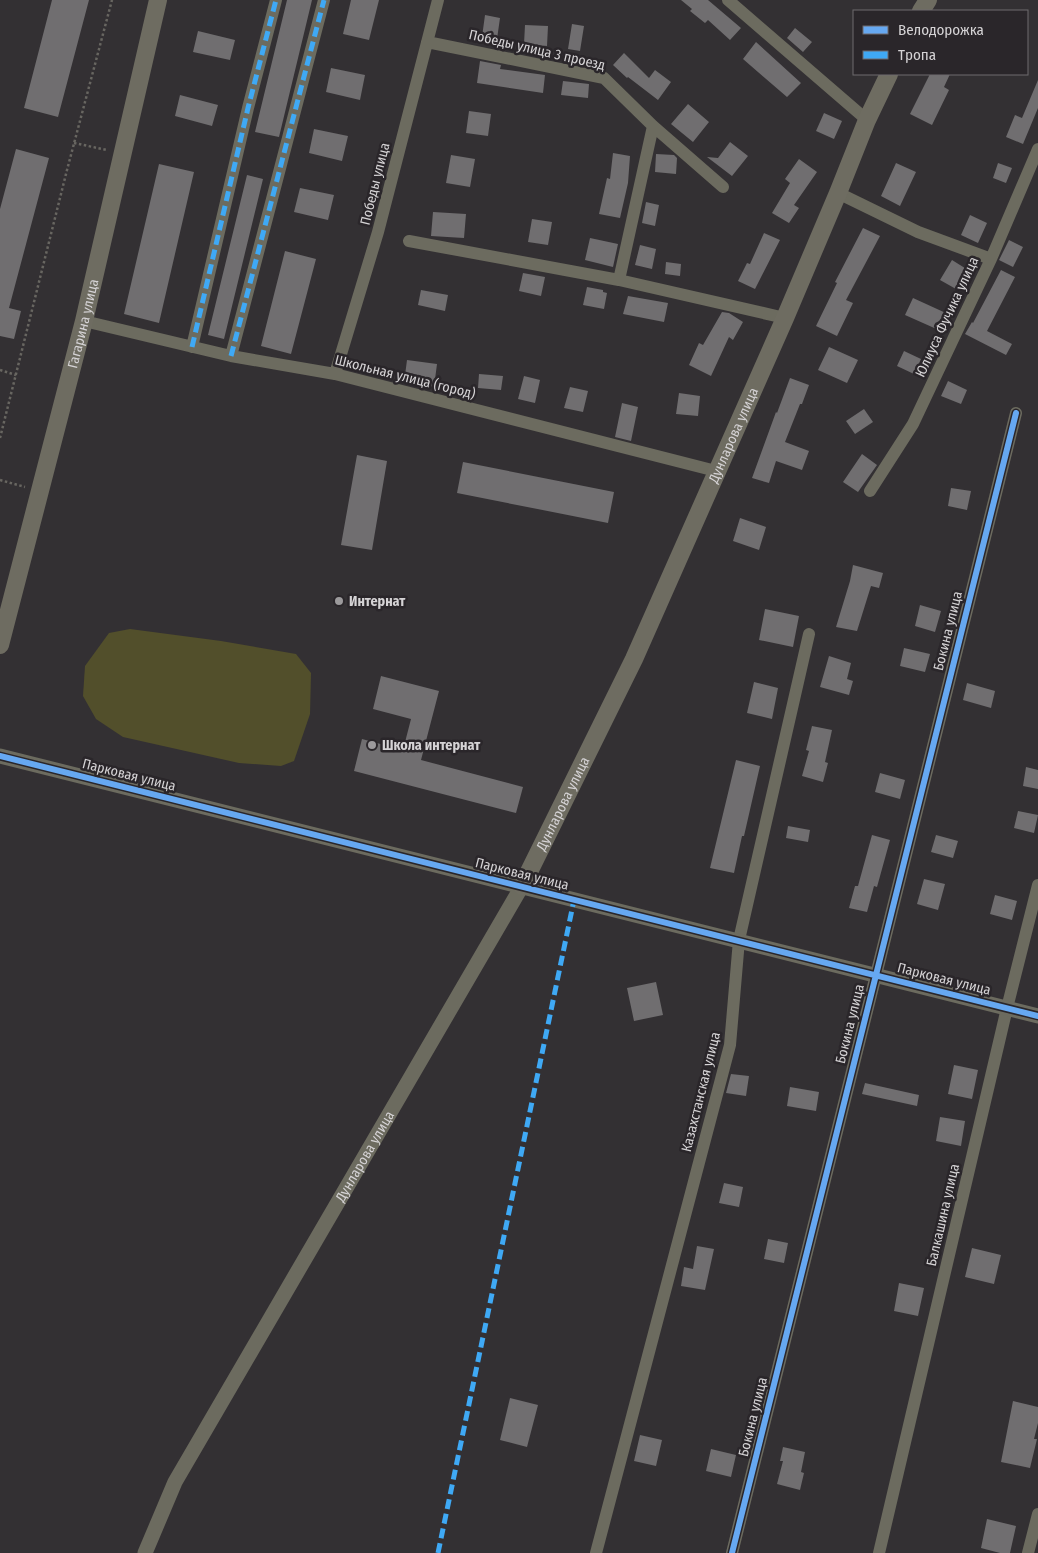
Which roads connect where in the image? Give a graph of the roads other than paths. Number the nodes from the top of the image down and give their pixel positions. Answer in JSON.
{"nodes":[{"id":1,"x":158,"y":0,"type":"edge"},
{"id":2,"x":276,"y":0,"type":"edge"},
{"id":3,"x":324,"y":0,"type":"edge"},
{"id":4,"x":438,"y":0,"type":"edge"},
{"id":5,"x":728,"y":0,"type":"edge"},
{"id":6,"x":427,"y":42,"type":"junction"},
{"id":7,"x":889,"y":75,"type":"edge"},
{"id":8,"x":867,"y":120,"type":"junction"},
{"id":9,"x":653,"y":126,"type":"junction"},
{"id":10,"x":1038,"y":149,"type":"edge"},
{"id":11,"x":723,"y":187,"type":"dead end"},
{"id":12,"x":838,"y":193,"type":"junction"},
{"id":13,"x":409,"y":241,"type":"dead end"},
{"id":14,"x":990,"y":259,"type":"junction"},
{"id":15,"x":619,"y":280,"type":"junction"},
{"id":16,"x":784,"y":318,"type":"junction"},
{"id":17,"x":84,"y":321,"type":"junction"},
{"id":18,"x":192,"y":347,"type":"junction"},
{"id":19,"x":231,"y":356,"type":"junction"},
{"id":20,"x":335,"y":374,"type":"junction"},
{"id":21,"x":1016,"y":414,"type":"dead end"},
{"id":22,"x":716,"y":471,"type":"junction"},
{"id":23,"x":870,"y":491,"type":"dead end"},
{"id":24,"x":809,"y":634,"type":"dead end"},
{"id":25,"x":0,"y":645,"type":"edge"},
{"id":26,"x":0,"y":756,"type":"edge"},
{"id":27,"x":1038,"y":884,"type":"edge"},
{"id":28,"x":522,"y":886,"type":"junction"},
{"id":29,"x":739,"y":940,"type":"junction"},
{"id":30,"x":875,"y":974,"type":"junction"},
{"id":31,"x":1006,"y":1008,"type":"junction"},
{"id":32,"x":1038,"y":1016,"type":"edge"},
{"id":33,"x":1038,"y":1514,"type":"edge"},
{"id":34,"x":145,"y":1553,"type":"edge"},
{"id":35,"x":596,"y":1553,"type":"edge"},
{"id":36,"x":732,"y":1553,"type":"edge"},
{"id":37,"x":880,"y":1553,"type":"edge"},
{"id":38,"x":1028,"y":1553,"type":"edge"}],
"edges":[{"from":1,"to":17,"type":"main road","name":"Гагарина улица"},
{"from":2,"to":18,"type":"street"},
{"from":3,"to":19,"type":"street"},
{"from":4,"to":6,"type":"street","name":"Победы улица"},
{"from":5,"to":8,"type":"street"},
{"from":6,"to":9,"type":"street","name":"Победы улица 3 проезд"},
{"from":6,"to":20,"type":"street","name":"Победы улица"},
{"from":7,"to":8,"type":"main road","name":"Дунларова улица"},
{"from":8,"to":12,"type":"main road","name":"Дунларова улица"},
{"from":9,"to":11,"type":"street","name":"Победы улица 3 проезд"},
{"from":9,"to":15,"type":"street"},
{"from":10,"to":14,"type":"street","name":"Юлиуса Фучика улица"},
{"from":12,"to":14,"type":"street"},
{"from":12,"to":16,"type":"main road","name":"Дунларова улица"},
{"from":13,"to":15,"type":"street"},
{"from":14,"to":23,"type":"street","name":"Юлиуса Фучика улица"},
{"from":15,"to":16,"type":"street"},
{"from":16,"to":22,"type":"main road","name":"Дунларова улица"},
{"from":17,"to":18,"type":"street","name":"Школьная улица (город)"},
{"from":17,"to":25,"type":"main road","name":"Гагарина улица"},
{"from":18,"to":19,"type":"street","name":"Школьная улица (город)"},
{"from":19,"to":20,"type":"street","name":"Школьная улица (город)"},
{"from":20,"to":22,"type":"street","name":"Школьная улица (город)"},
{"from":21,"to":30,"type":"street","name":"Бокина улица"},
{"from":22,"to":28,"type":"main road","name":"Дунларова улица"},
{"from":24,"to":29,"type":"street","name":"Казахстанская улица"},
{"from":26,"to":28,"type":"street","name":"Парковая улица"},
{"from":27,"to":31,"type":"street","name":"Балкашина улица"},
{"from":28,"to":29,"type":"street","name":"Парковая улица"},
{"from":28,"to":34,"type":"street","name":"Дунларова улица"},
{"from":29,"to":30,"type":"street","name":"Парковая улица"},
{"from":29,"to":35,"type":"street","name":"Казахстанская улица"},
{"from":30,"to":31,"type":"street","name":"Парковая улица"},
{"from":30,"to":36,"type":"street","name":"Бокина улица"},
{"from":31,"to":32,"type":"street","name":"Парковая улица"},
{"from":31,"to":37,"type":"street","name":"Балкашина улица"},
{"from":33,"to":38,"type":"street"}]}
